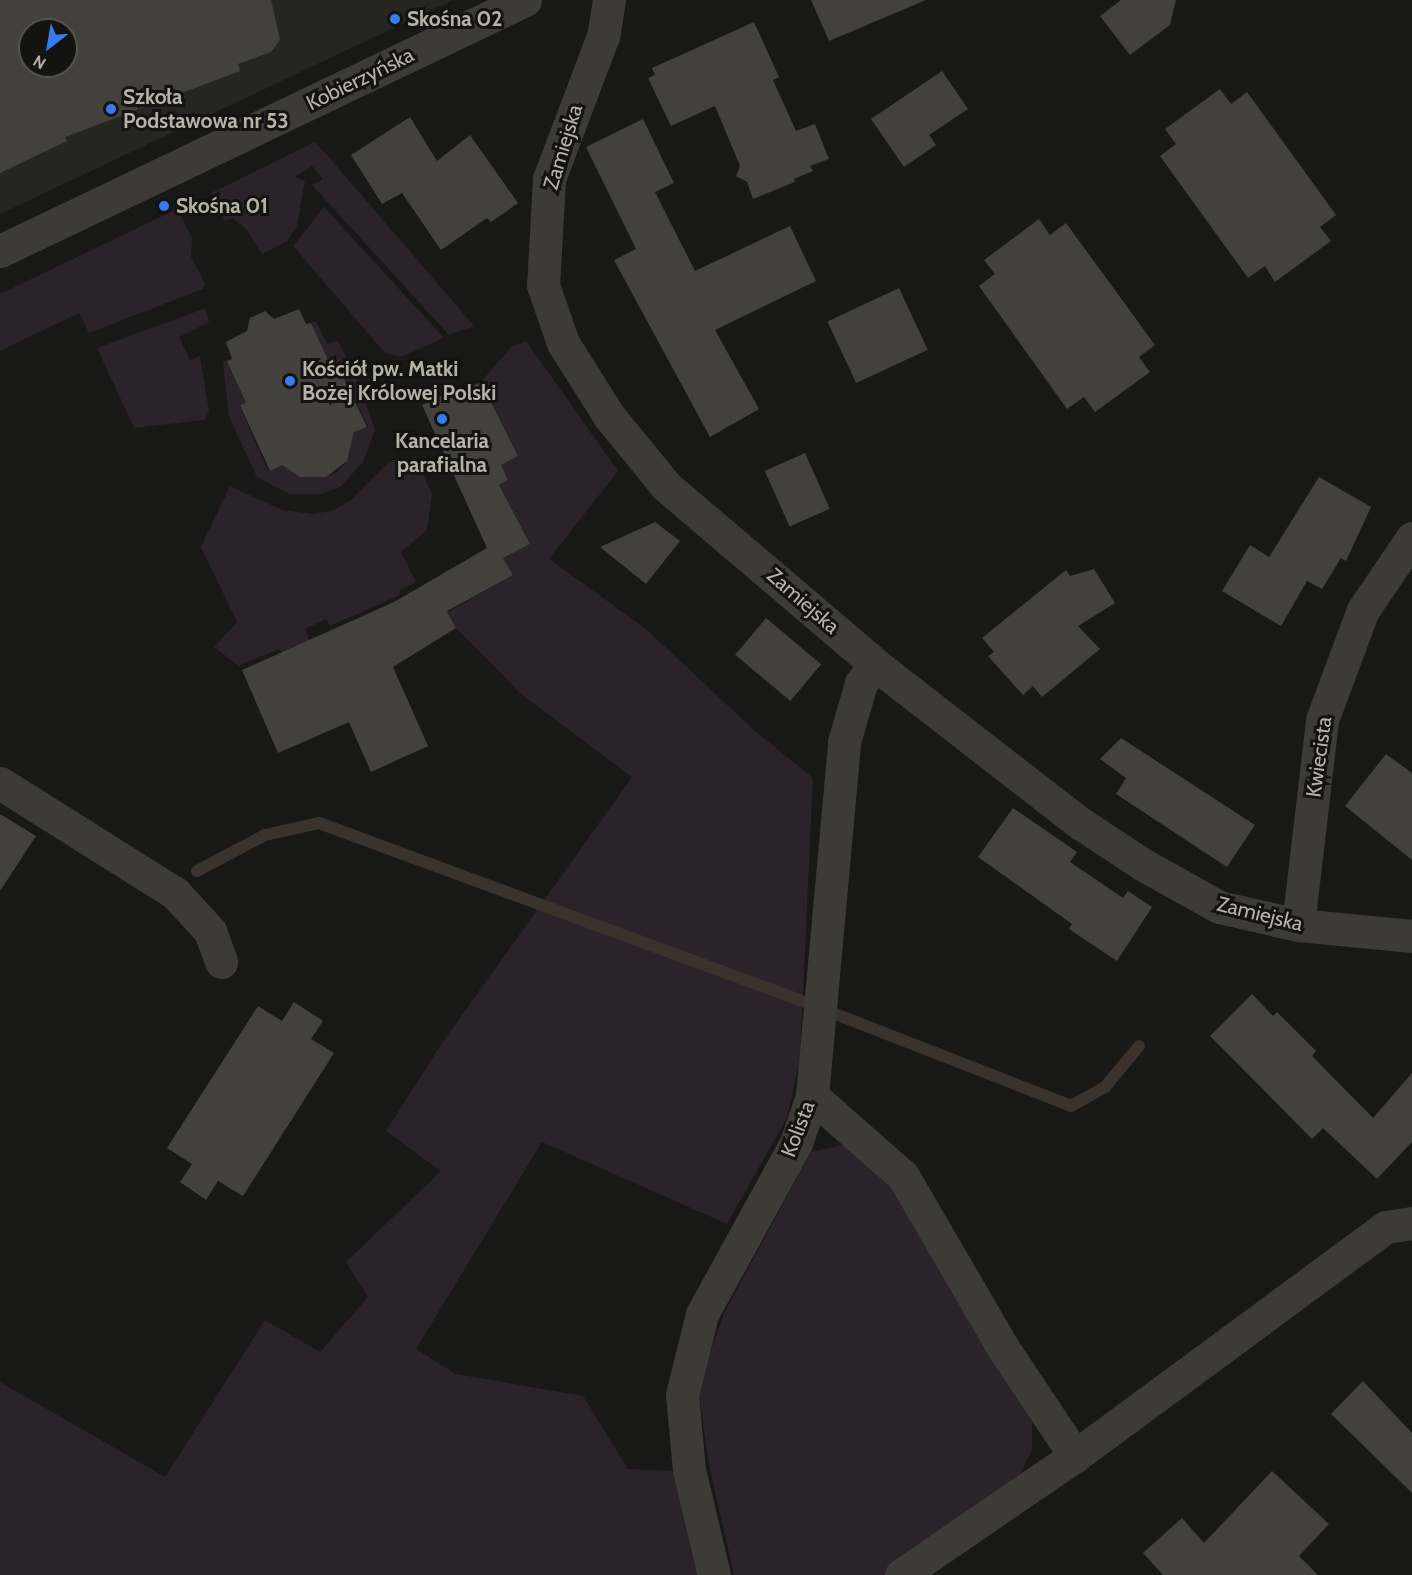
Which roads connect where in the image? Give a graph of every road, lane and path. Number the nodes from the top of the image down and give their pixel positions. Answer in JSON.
{"nodes":[{"id":1,"x":525,"y":0,"type":"edge"},
{"id":2,"x":609,"y":0,"type":"edge"},
{"id":3,"x":0,"y":251,"type":"edge"},
{"id":4,"x":1412,"y":538,"type":"edge"},
{"id":5,"x":876,"y":665,"type":"junction"},
{"id":6,"x":0,"y":783,"type":"edge"},
{"id":7,"x":1298,"y":926,"type":"junction"},
{"id":8,"x":1412,"y":936,"type":"edge"},
{"id":9,"x":221,"y":962,"type":"dead end"},
{"id":10,"x":812,"y":1096,"type":"junction"},
{"id":11,"x":1412,"y":1224,"type":"edge"},
{"id":12,"x":1075,"y":1456,"type":"junction"},
{"id":13,"x":714,"y":1575,"type":"edge"},
{"id":14,"x":902,"y":1575,"type":"edge"}],
"edges":[{"from":1,"to":3,"type":"street","name":"Kobierzyńska"},
{"from":2,"to":5,"type":"street","name":"Zamiejska"},
{"from":4,"to":7,"type":"street","name":"Kwiecista"},
{"from":5,"to":7,"type":"street","name":"Zamiejska"},
{"from":5,"to":10,"type":"street","name":"Kolista"},
{"from":6,"to":9,"type":"street"},
{"from":7,"to":8,"type":"street","name":"Zamiejska"},
{"from":10,"to":12,"type":"street"},
{"from":10,"to":13,"type":"street","name":"Kolista"},
{"from":11,"to":12,"type":"street"},
{"from":12,"to":14,"type":"street"}]}
